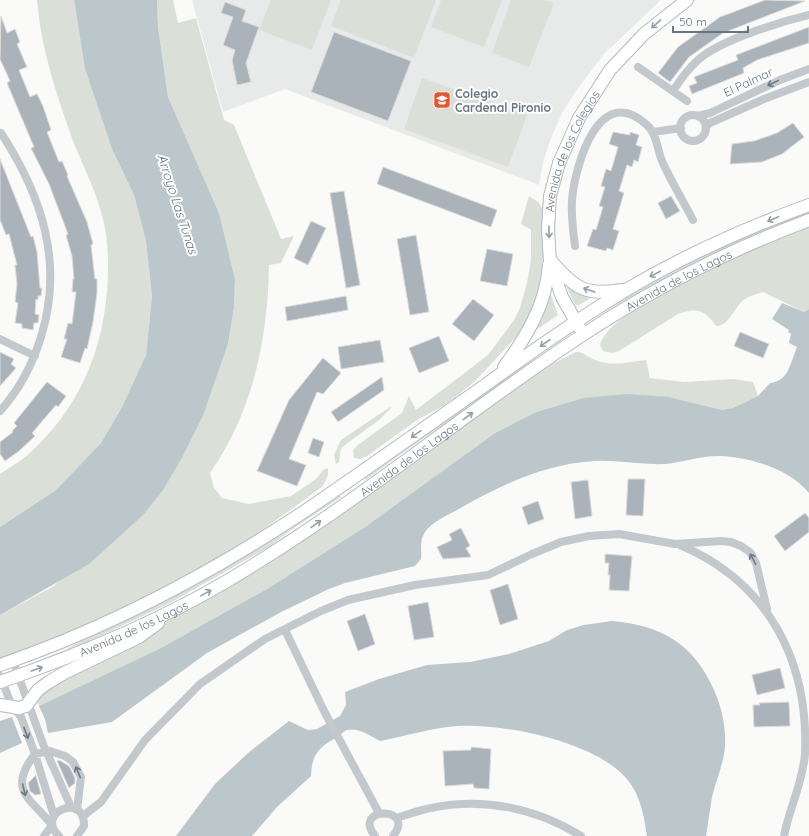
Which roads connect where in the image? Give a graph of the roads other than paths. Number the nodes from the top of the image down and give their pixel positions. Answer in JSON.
{"nodes":[{"id":1,"x":687,"y":0,"type":"edge"},
{"id":2,"x":809,"y":15,"type":"edge"},
{"id":3,"x":638,"y":67,"type":"dead end"},
{"id":4,"x":809,"y":69,"type":"edge"},
{"id":5,"x":796,"y":74,"type":"junction"},
{"id":6,"x":805,"y":83,"type":"edge"},
{"id":7,"x":672,"y":91,"type":"junction"},
{"id":8,"x":687,"y":101,"type":"dead end"},
{"id":9,"x":698,"y":116,"type":"junction"},
{"id":10,"x":706,"y":127,"type":"junction"},
{"id":11,"x":681,"y":128,"type":"junction"},
{"id":12,"x":653,"y":132,"type":"junction"},
{"id":13,"x":1,"y":133,"type":"edge"},
{"id":14,"x":809,"y":205,"type":"edge"},
{"id":15,"x":693,"y":220,"type":"dead end"},
{"id":16,"x":809,"y":220,"type":"edge"},
{"id":17,"x":575,"y":246,"type":"dead end"},
{"id":18,"x":550,"y":261,"type":"junction"},
{"id":19,"x":628,"y":289,"type":"junction"},
{"id":20,"x":575,"y":322,"type":"junction"},
{"id":21,"x":583,"y":335,"type":"junction"},
{"id":22,"x":0,"y":339,"type":"edge"},
{"id":23,"x":35,"y":356,"type":"junction"},
{"id":24,"x":498,"y":376,"type":"junction"},
{"id":25,"x":0,"y":411,"type":"edge"},
{"id":26,"x":708,"y":543,"type":"junction"},
{"id":27,"x":675,"y":544,"type":"junction"},
{"id":28,"x":703,"y":557,"type":"junction"},
{"id":29,"x":760,"y":578,"type":"junction"},
{"id":30,"x":740,"y":582,"type":"junction"},
{"id":31,"x":180,"y":607,"type":"junction"},
{"id":32,"x":767,"y":609,"type":"junction"},
{"id":33,"x":285,"y":630,"type":"junction"},
{"id":34,"x":13,"y":661,"type":"junction"},
{"id":35,"x":0,"y":666,"type":"edge"},
{"id":36,"x":19,"y":676,"type":"junction"},
{"id":37,"x":1,"y":680,"type":"edge"},
{"id":38,"x":0,"y":704,"type":"edge"},
{"id":39,"x":12,"y":706,"type":"junction"},
{"id":40,"x":30,"y":708,"type":"junction"},
{"id":41,"x":44,"y":748,"type":"junction"},
{"id":42,"x":33,"y":751,"type":"junction"},
{"id":43,"x":77,"y":811,"type":"junction"},
{"id":44,"x":379,"y":813,"type":"junction"},
{"id":45,"x":396,"y":818,"type":"junction"},
{"id":46,"x":53,"y":820,"type":"junction"},
{"id":47,"x":371,"y":835,"type":"edge"},
{"id":48,"x":44,"y":836,"type":"edge"},
{"id":49,"x":59,"y":836,"type":"edge"},
{"id":50,"x":77,"y":836,"type":"edge"},
{"id":51,"x":394,"y":836,"type":"edge"},
{"id":52,"x":580,"y":836,"type":"edge"},
{"id":53,"x":784,"y":836,"type":"edge"}],
"edges":[{"from":1,"to":18,"type":"street","name":"Avenida de los Colegios","one_way":true},
{"from":2,"to":7,"type":"street"},
{"from":3,"to":7,"type":"street"},
{"from":4,"to":5,"type":"street","name":"El Palmar"},
{"from":5,"to":6,"type":"street"},
{"from":5,"to":9,"type":"street","name":"El Palmar","one_way":true},
{"from":6,"to":10,"type":"street","name":"El Palmar"},
{"from":7,"to":8,"type":"street"},
{"from":9,"to":10,"type":"street"},
{"from":9,"to":11,"type":"street","name":"El Palmar"},
{"from":10,"to":11,"type":"street","name":"El Palmar"},
{"from":11,"to":12,"type":"street"},
{"from":12,"to":15,"type":"street"},
{"from":12,"to":17,"type":"street"},
{"from":13,"to":23,"type":"street"},
{"from":14,"to":19,"type":"street","name":"Avenida de los Lagos","one_way":true},
{"from":16,"to":21,"type":"street","name":"Avenida de los Lagos"},
{"from":19,"to":18,"type":"street","one_way":true},
{"from":18,"to":20,"type":"street","name":"Avenida de los Colegios"},
{"from":18,"to":24,"type":"street"},
{"from":19,"to":20,"type":"street","name":"Avenida de los Lagos"},
{"from":20,"to":21,"type":"street","name":"Avenida de los Colegios"},
{"from":20,"to":24,"type":"street","name":"Avenida de los Lagos","one_way":true},
{"from":31,"to":21,"type":"street","name":"Avenida de los Lagos","one_way":true},
{"from":22,"to":23,"type":"street"},
{"from":23,"to":25,"type":"street"},
{"from":24,"to":34,"type":"street","name":"Avenida de los Lagos","one_way":true},
{"from":26,"to":27,"type":"street"},
{"from":26,"to":28,"type":"street"},
{"from":29,"to":26,"type":"street","one_way":true},
{"from":27,"to":28,"type":"street"},
{"from":27,"to":33,"type":"street"},
{"from":28,"to":30,"type":"street"},
{"from":29,"to":30,"type":"street"},
{"from":29,"to":32,"type":"street"},
{"from":30,"to":32,"type":"street"},
{"from":36,"to":31,"type":"street","name":"Avenida de los Lagos","one_way":true},
{"from":31,"to":40,"type":"street"},
{"from":32,"to":53,"type":"street"},
{"from":33,"to":43,"type":"street"},
{"from":33,"to":44,"type":"street"},
{"from":34,"to":35,"type":"street","name":"Avenida de los Lagos"},
{"from":34,"to":36,"type":"street"},
{"from":36,"to":37,"type":"street","name":"Avenida de los Lagos"},
{"from":36,"to":40,"type":"street"},
{"from":37,"to":39,"type":"street"},
{"from":38,"to":39,"type":"street"},
{"from":39,"to":40,"type":"street"},
{"from":39,"to":42,"type":"street","one_way":true},
{"from":40,"to":41,"type":"street"},
{"from":41,"to":42,"type":"street"},
{"from":41,"to":43,"type":"street"},
{"from":43,"to":41,"type":"street","one_way":true},
{"from":42,"to":46,"type":"street"},
{"from":42,"to":46,"type":"street","one_way":true},
{"from":43,"to":46,"type":"street"},
{"from":43,"to":50,"type":"street"},
{"from":44,"to":45,"type":"street"},
{"from":44,"to":47,"type":"street"},
{"from":45,"to":51,"type":"street"},
{"from":45,"to":52,"type":"street"},
{"from":46,"to":48,"type":"street"},
{"from":46,"to":49,"type":"street"}]}
